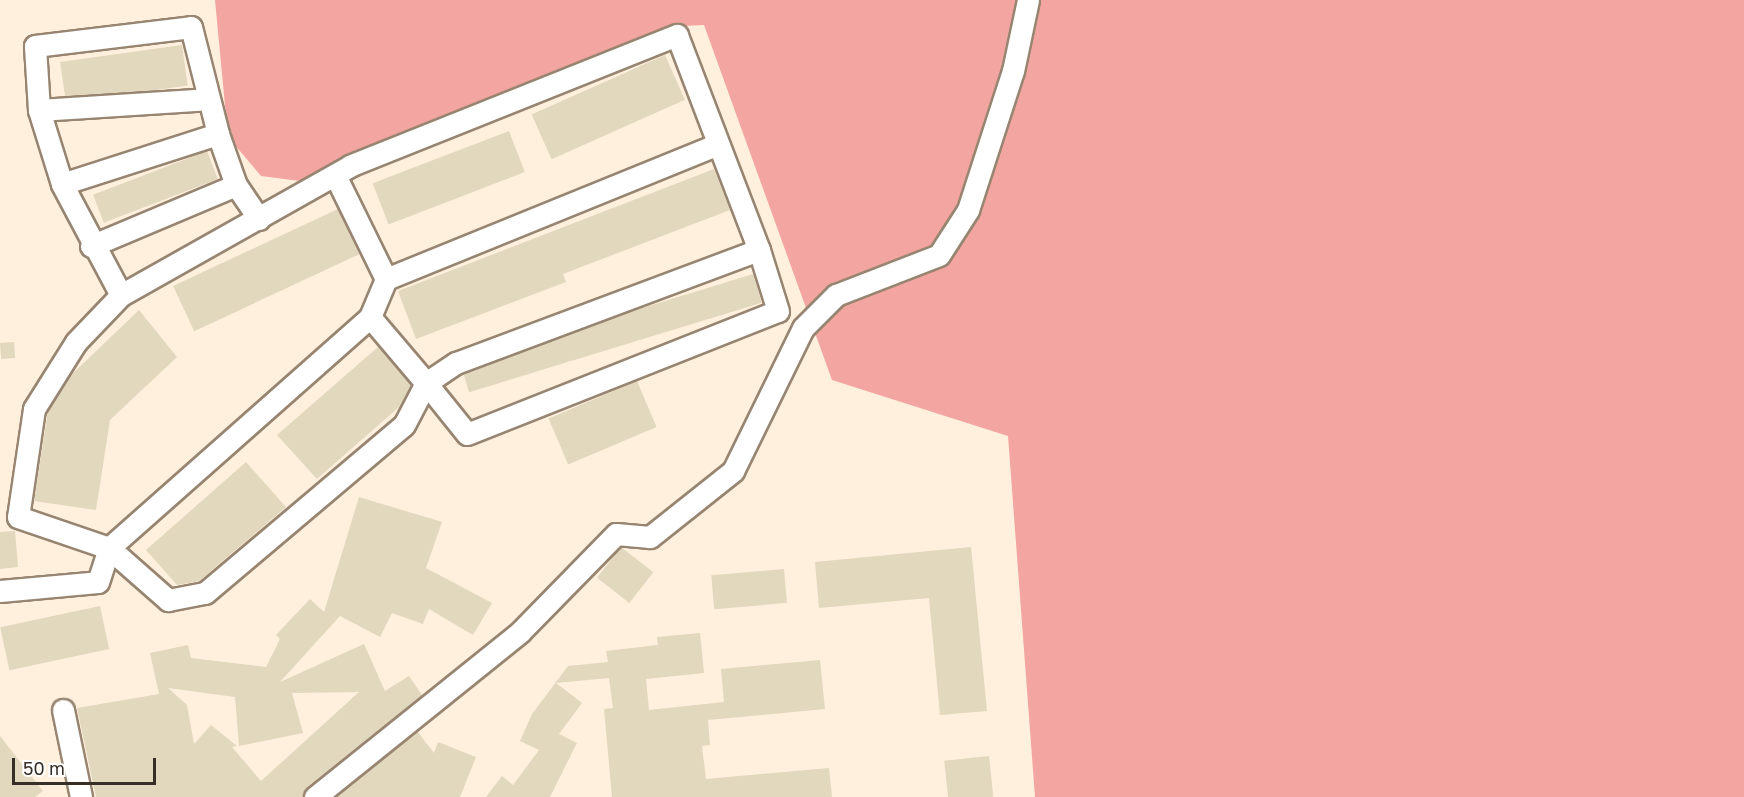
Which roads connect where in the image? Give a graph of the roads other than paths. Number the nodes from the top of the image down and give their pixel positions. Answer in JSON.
{"nodes":[{"id":1,"x":1028,"y":0,"type":"edge"},
{"id":2,"x":207,"y":99,"type":"junction"},
{"id":3,"x":39,"y":110,"type":"junction"},
{"id":4,"x":218,"y":134,"type":"junction"},
{"id":5,"x":716,"y":145,"type":"junction"},
{"id":6,"x":335,"y":175,"type":"junction"},
{"id":7,"x":62,"y":184,"type":"junction"},
{"id":8,"x":236,"y":185,"type":"junction"},
{"id":9,"x":259,"y":219,"type":"junction"},
{"id":10,"x":91,"y":246,"type":"junction"},
{"id":11,"x":759,"y":249,"type":"junction"},
{"id":12,"x":386,"y":279,"type":"junction"},
{"id":13,"x":121,"y":295,"type":"junction"},
{"id":14,"x":370,"y":317,"type":"junction"},
{"id":15,"x":426,"y":383,"type":"junction"},
{"id":16,"x":109,"y":548,"type":"junction"},
{"id":17,"x":0,"y":591,"type":"edge"},
{"id":18,"x":63,"y":710,"type":"dead end"},
{"id":19,"x":81,"y":797,"type":"edge"},
{"id":20,"x":315,"y":797,"type":"edge"}],
"edges":[{"from":1,"to":20,"type":"street"},
{"from":2,"to":3,"type":"street"},
{"from":2,"to":3,"type":"street"},
{"from":2,"to":4,"type":"street"},
{"from":3,"to":7,"type":"street"},
{"from":4,"to":7,"type":"street"},
{"from":4,"to":8,"type":"street"},
{"from":5,"to":6,"type":"street"},
{"from":5,"to":11,"type":"street"},
{"from":5,"to":12,"type":"street"},
{"from":6,"to":9,"type":"street"},
{"from":6,"to":12,"type":"street"},
{"from":7,"to":10,"type":"street"},
{"from":8,"to":9,"type":"street"},
{"from":8,"to":10,"type":"street"},
{"from":9,"to":13,"type":"street"},
{"from":10,"to":13,"type":"street"},
{"from":11,"to":15,"type":"street"},
{"from":11,"to":15,"type":"street"},
{"from":12,"to":14,"type":"street"},
{"from":13,"to":16,"type":"street"},
{"from":14,"to":15,"type":"street"},
{"from":14,"to":16,"type":"street"},
{"from":15,"to":16,"type":"street"},
{"from":16,"to":17,"type":"street"},
{"from":18,"to":19,"type":"street"}]}
